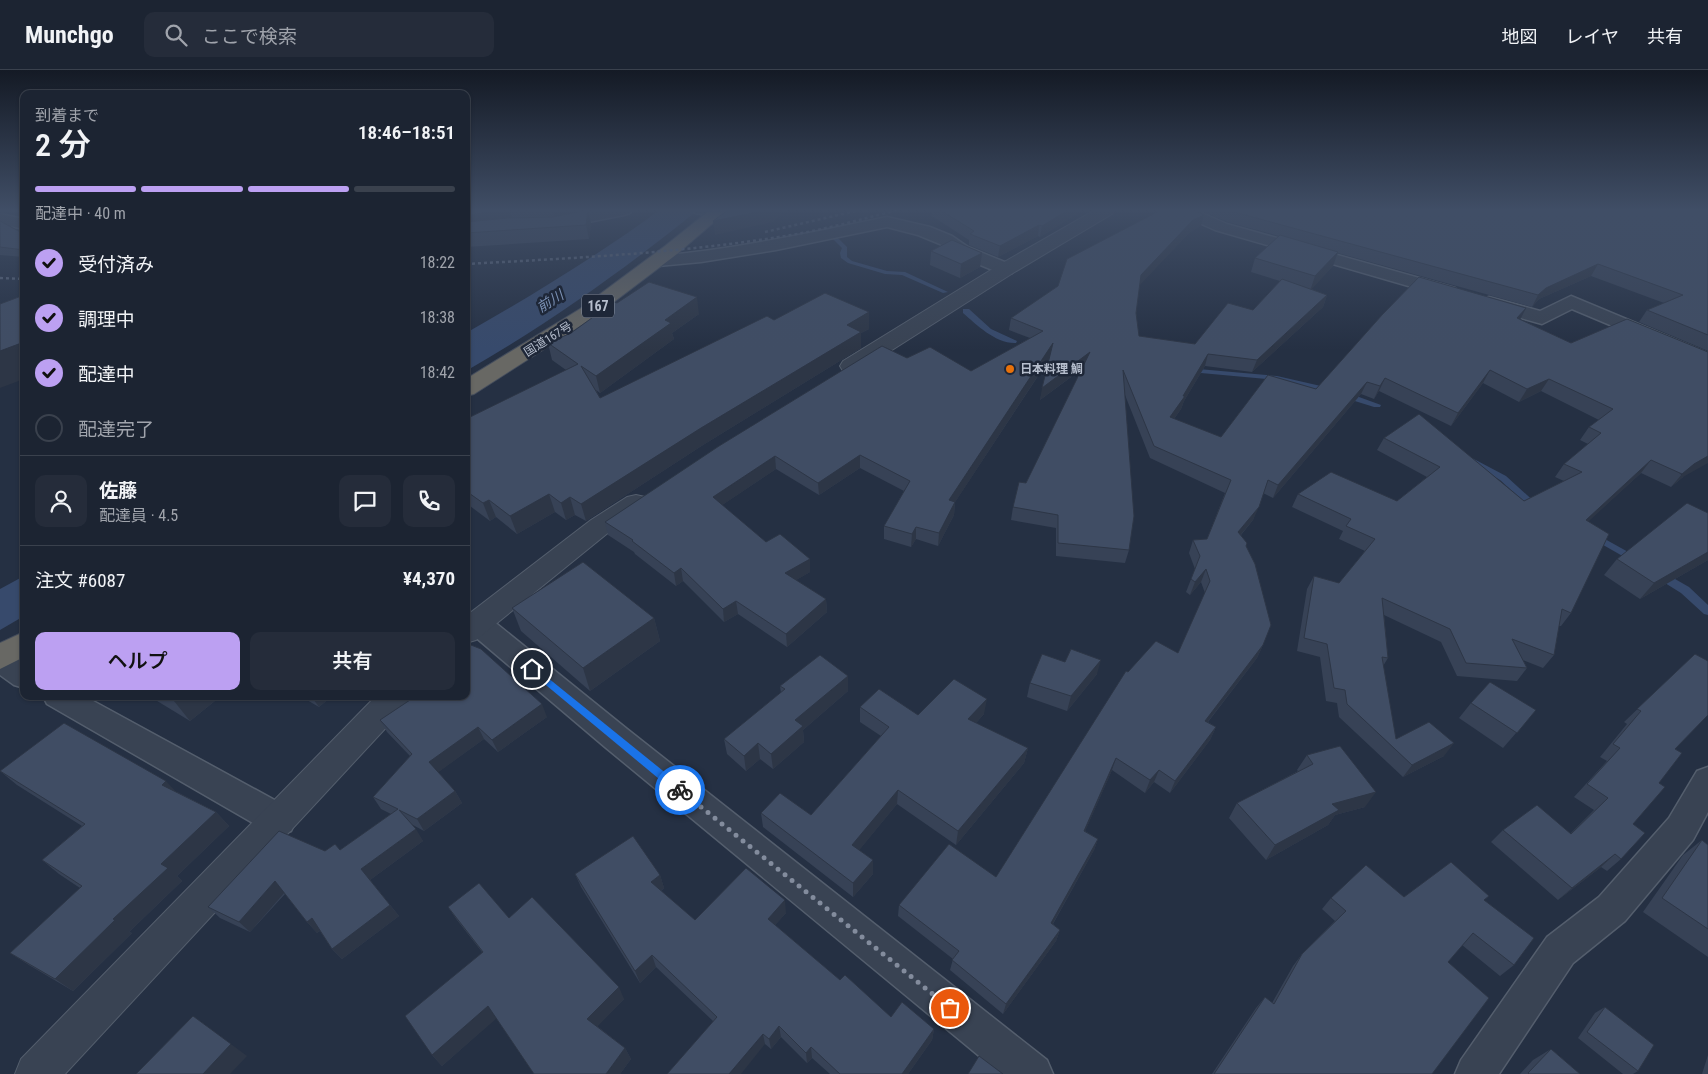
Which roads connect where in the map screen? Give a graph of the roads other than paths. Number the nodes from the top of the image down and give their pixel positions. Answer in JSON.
{"nodes":[{"id":1,"x":662,"y":257,"type":"edge"},
{"id":2,"x":702,"y":257,"type":"edge"},
{"id":3,"x":977,"y":257,"type":"edge"},
{"id":4,"x":1025,"y":257,"type":"edge"},
{"id":5,"x":1327,"y":257,"type":"edge"},
{"id":6,"x":658,"y":261,"type":"junction"},
{"id":7,"x":1006,"y":268,"type":"junction"},
{"id":8,"x":1708,"y":360,"type":"edge"},
{"id":9,"x":835,"y":376,"type":"edge"},
{"id":10,"x":470,"y":387,"type":"edge"},
{"id":11,"x":656,"y":489,"type":"edge"},
{"id":12,"x":471,"y":628,"type":"edge"},
{"id":13,"x":20,"y":646,"type":"edge"},
{"id":14,"x":0,"y":658,"type":"edge"},
{"id":15,"x":20,"y":674,"type":"edge"},
{"id":16,"x":65,"y":700,"type":"edge"},
{"id":17,"x":392,"y":700,"type":"edge"},
{"id":18,"x":1708,"y":782,"type":"edge"},
{"id":19,"x":279,"y":820,"type":"junction"},
{"id":20,"x":36,"y":1074,"type":"edge"},
{"id":21,"x":1033,"y":1074,"type":"edge"},
{"id":22,"x":1475,"y":1074,"type":"edge"}],
"edges":[{"from":1,"to":6,"type":"highway","name":"国道167号","number":"167"},
{"from":2,"to":6,"type":"street"},
{"from":3,"to":7,"type":"street"},
{"from":4,"to":7,"type":"street"},
{"from":5,"to":8,"type":"street"},
{"from":6,"to":10,"type":"highway","name":"国道167号","number":"167"},
{"from":7,"to":9,"type":"street"},
{"from":11,"to":12,"type":"street"},
{"from":12,"to":21,"type":"street"},
{"from":13,"to":14,"type":"highway"},
{"from":14,"to":15,"type":"street"},
{"from":16,"to":19,"type":"street"},
{"from":17,"to":19,"type":"street"},
{"from":18,"to":22,"type":"street"},
{"from":19,"to":20,"type":"street"}]}
